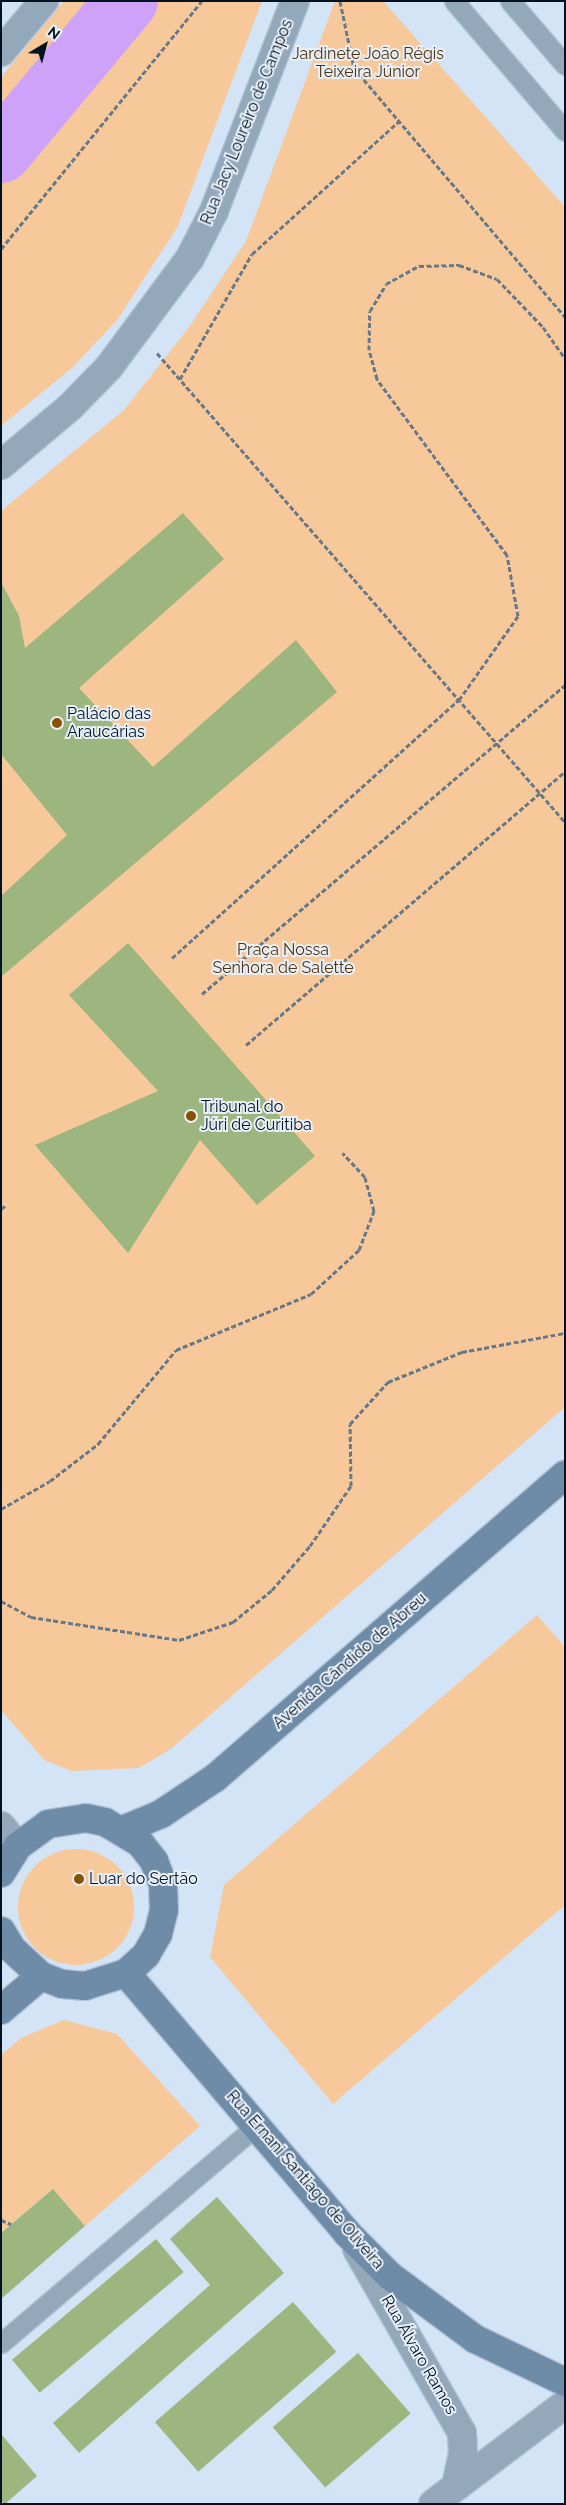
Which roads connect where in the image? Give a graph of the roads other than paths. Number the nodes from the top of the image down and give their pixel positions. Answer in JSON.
{"nodes":[{"id":1,"x":44,"y":1,"type":"edge"},
{"id":2,"x":295,"y":1,"type":"edge"},
{"id":3,"x":454,"y":1,"type":"edge"},
{"id":4,"x":510,"y":1,"type":"edge"},
{"id":5,"x":1,"y":52,"type":"edge"},
{"id":6,"x":565,"y":65,"type":"edge"},
{"id":7,"x":565,"y":131,"type":"edge"},
{"id":8,"x":1,"y":465,"type":"edge"},
{"id":9,"x":565,"y":1475,"type":"edge"},
{"id":10,"x":123,"y":1830,"type":"junction"},
{"id":11,"x":10,"y":1836,"type":"edge"},
{"id":12,"x":1,"y":1872,"type":"edge"},
{"id":13,"x":2,"y":1934,"type":"edge"},
{"id":14,"x":126,"y":1973,"type":"junction"},
{"id":15,"x":41,"y":1976,"type":"junction"},
{"id":16,"x":1,"y":2010,"type":"edge"},
{"id":17,"x":256,"y":2126,"type":"junction"},
{"id":18,"x":347,"y":2233,"type":"junction"},
{"id":19,"x":1,"y":2343,"type":"edge"},
{"id":20,"x":565,"y":2382,"type":"edge"},
{"id":21,"x":565,"y":2404,"type":"edge"},
{"id":22,"x":456,"y":2485,"type":"junction"},
{"id":23,"x":433,"y":2504,"type":"edge"}],
"edges":[{"from":1,"to":5,"type":"street"},
{"from":2,"to":8,"type":"street","name":"Rua Jacy Loureiro de Campos"},
{"from":3,"to":7,"type":"lane"},
{"from":4,"to":6,"type":"lane"},
{"from":9,"to":10,"type":"main road","name":"Avenida Cândido de Abreu"},
{"from":10,"to":11,"type":"main road"},
{"from":10,"to":14,"type":"main road"},
{"from":11,"to":12,"type":"main road"},
{"from":13,"to":15,"type":"main road"},
{"from":14,"to":15,"type":"main road"},
{"from":14,"to":17,"type":"main road","name":"Rua Ernani Santiago de Oliveira"},
{"from":15,"to":16,"type":"main road"},
{"from":17,"to":18,"type":"main road","name":"Rua Ernani Santiago de Oliveira"},
{"from":17,"to":19,"type":"lane"},
{"from":18,"to":20,"type":"main road","name":"Rua Ernani Santiago de Oliveira"},
{"from":18,"to":22,"type":"street","name":"Rua Álvaro Ramos"},
{"from":21,"to":22,"type":"street"},
{"from":22,"to":23,"type":"street"}]}
